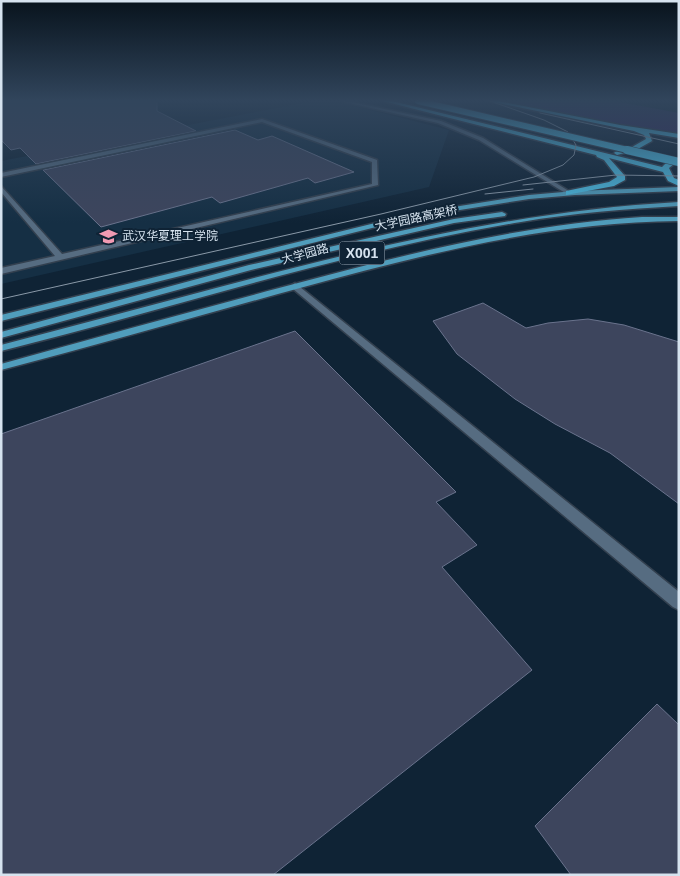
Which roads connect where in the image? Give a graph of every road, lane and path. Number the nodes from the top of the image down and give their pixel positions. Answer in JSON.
{"nodes":[{"id":1,"x":158,"y":142,"type":"edge"},
{"id":2,"x":322,"y":142,"type":"edge"},
{"id":3,"x":486,"y":142,"type":"edge"},
{"id":4,"x":552,"y":142,"type":"edge"},
{"id":5,"x":593,"y":142,"type":"edge"},
{"id":6,"x":631,"y":142,"type":"dead end"},
{"id":7,"x":647,"y":142,"type":"edge"},
{"id":8,"x":650,"y":147,"type":"dead end"},
{"id":9,"x":593,"y":152,"type":"junction"},
{"id":10,"x":679,"y":162,"type":"edge"},
{"id":11,"x":666,"y":170,"type":"junction"},
{"id":12,"x":1,"y":175,"type":"edge"},
{"id":13,"x":679,"y":184,"type":"edge"},
{"id":14,"x":1,"y":188,"type":"edge"},
{"id":15,"x":679,"y":190,"type":"edge"},
{"id":16,"x":569,"y":193,"type":"junction"},
{"id":17,"x":679,"y":196,"type":"edge"},
{"id":18,"x":679,"y":204,"type":"edge"},
{"id":19,"x":679,"y":219,"type":"edge"},
{"id":20,"x":60,"y":257,"type":"junction"},
{"id":21,"x":1,"y":271,"type":"edge"},
{"id":22,"x":295,"y":286,"type":"junction"},
{"id":23,"x":1,"y":318,"type":"edge"},
{"id":24,"x":1,"y":335,"type":"edge"},
{"id":25,"x":1,"y":348,"type":"edge"},
{"id":26,"x":34,"y":358,"type":"junction"},
{"id":27,"x":1,"y":362,"type":"edge"},
{"id":28,"x":1,"y":368,"type":"edge"},
{"id":29,"x":679,"y":602,"type":"edge"}],
"edges":[{"from":1,"to":12,"type":"street"},
{"from":2,"to":20,"type":"street"},
{"from":3,"to":16,"type":"street"},
{"from":4,"to":9,"type":"highway"},
{"from":5,"to":10,"type":"highway","bridge":true},
{"from":6,"to":8,"type":"highway"},
{"from":7,"to":9,"type":"highway"},
{"from":9,"to":11,"type":"highway"},
{"from":9,"to":16,"type":"highway"},
{"from":10,"to":11,"type":"highway"},
{"from":11,"to":13,"type":"highway"},
{"from":14,"to":20,"type":"street"},
{"from":15,"to":16,"type":"main road","name":"大学园路","number":"X001"},
{"from":16,"to":23,"type":"main road","name":"大学园路","number":"X001"},
{"from":17,"to":24,"type":"main road","name":"大学园路高架桥"},
{"from":18,"to":25,"type":"main road","name":"大学园路","number":"X001"},
{"from":19,"to":22,"type":"main road"},
{"from":20,"to":21,"type":"street"},
{"from":22,"to":26,"type":"main road"},
{"from":22,"to":29,"type":"street"},
{"from":26,"to":27,"type":"main road"},
{"from":26,"to":28,"type":"main road"}]}
